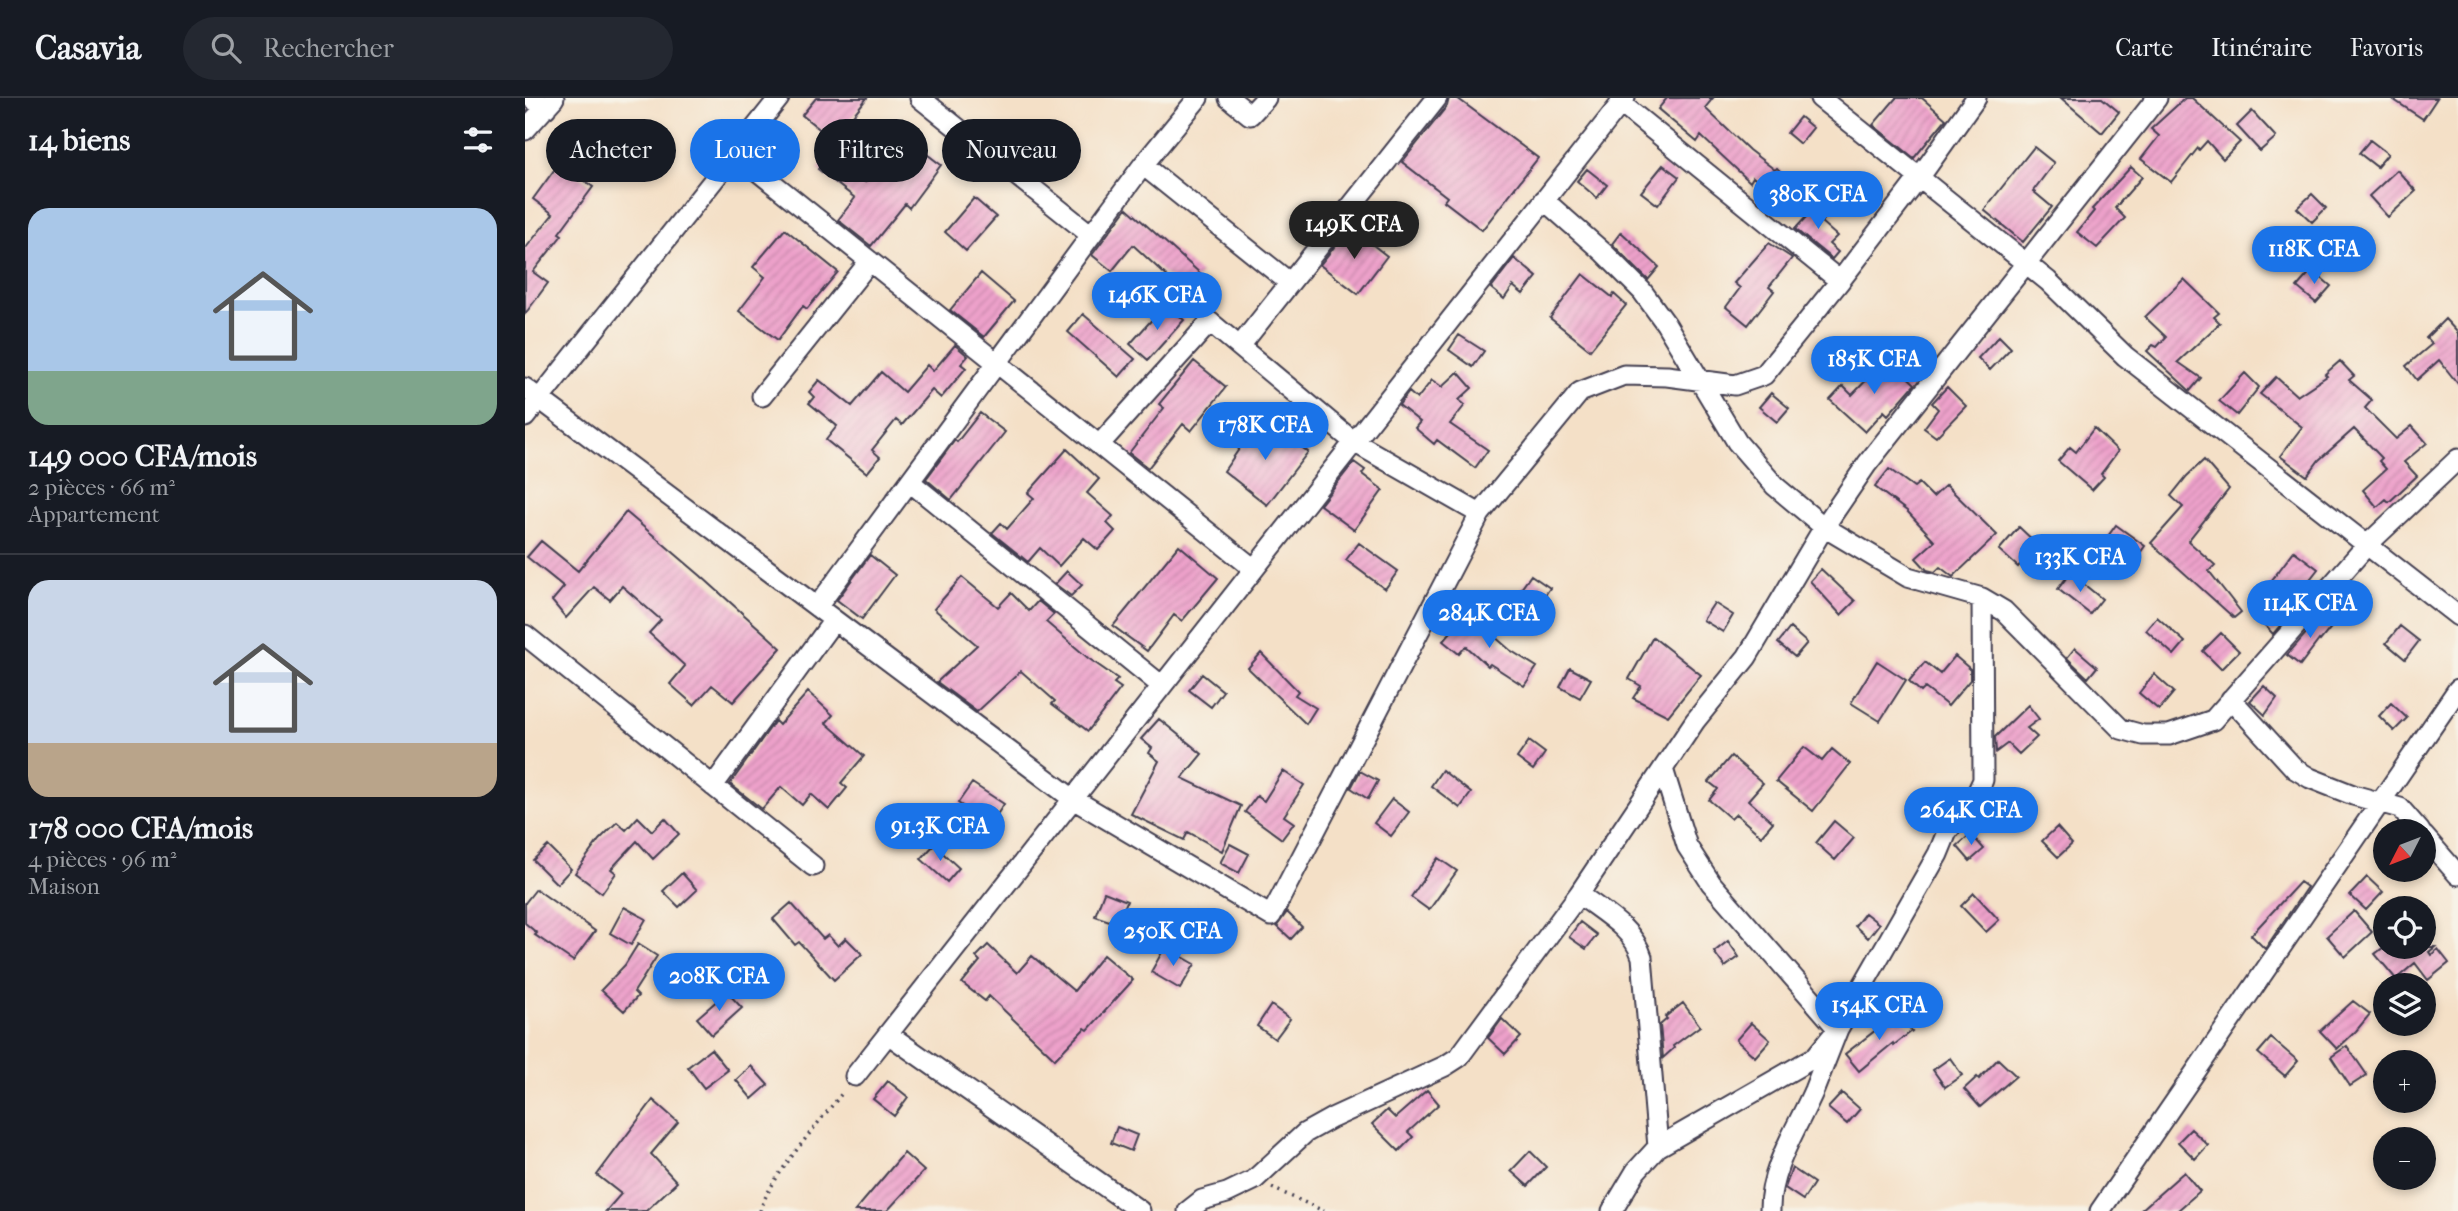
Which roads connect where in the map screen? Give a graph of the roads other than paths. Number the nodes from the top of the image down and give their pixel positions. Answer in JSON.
{"nodes":[{"id":1,"x":779,"y":98,"type":"edge"},
{"id":2,"x":920,"y":98,"type":"edge"},
{"id":3,"x":1198,"y":98,"type":"edge"},
{"id":4,"x":1229,"y":98,"type":"edge"},
{"id":5,"x":1266,"y":98,"type":"edge"},
{"id":6,"x":1437,"y":98,"type":"edge"},
{"id":7,"x":1820,"y":98,"type":"edge"},
{"id":8,"x":1976,"y":98,"type":"edge"},
{"id":9,"x":2157,"y":98,"type":"edge"},
{"id":10,"x":544,"y":101,"type":"edge"},
{"id":11,"x":1623,"y":101,"type":"edge"},
{"id":12,"x":762,"y":119,"type":"edge"},
{"id":13,"x":525,"y":130,"type":"edge"},
{"id":14,"x":1143,"y":165,"type":"junction"},
{"id":15,"x":1919,"y":178,"type":"junction"},
{"id":16,"x":710,"y":182,"type":"edge"},
{"id":17,"x":771,"y":182,"type":"edge"},
{"id":18,"x":1544,"y":200,"type":"junction"},
{"id":19,"x":1091,"y":235,"type":"junction"},
{"id":20,"x":870,"y":261,"type":"junction"},
{"id":21,"x":2026,"y":264,"type":"junction"},
{"id":22,"x":1840,"y":281,"type":"junction"},
{"id":23,"x":1290,"y":283,"type":"junction"},
{"id":24,"x":1240,"y":346,"type":"junction"},
{"id":25,"x":997,"y":363,"type":"junction"},
{"id":26,"x":1700,"y":382,"type":"junction"},
{"id":27,"x":532,"y":393,"type":"edge"},
{"id":28,"x":762,"y":396,"type":"dead end"},
{"id":29,"x":525,"y":417,"type":"edge"},
{"id":30,"x":1353,"y":442,"type":"junction"},
{"id":31,"x":1099,"y":445,"type":"junction"},
{"id":32,"x":2458,"y":459,"type":"edge"},
{"id":33,"x":910,"y":482,"type":"junction"},
{"id":34,"x":1480,"y":514,"type":"junction"},
{"id":35,"x":1824,"y":527,"type":"junction"},
{"id":36,"x":2367,"y":545,"type":"junction"},
{"id":37,"x":1254,"y":569,"type":"junction"},
{"id":38,"x":1982,"y":598,"type":"junction"},
{"id":39,"x":817,"y":607,"type":"junction"},
{"id":40,"x":2458,"y":616,"type":"edge"},
{"id":41,"x":834,"y":620,"type":"junction"},
{"id":42,"x":525,"y":635,"type":"edge"},
{"id":43,"x":1162,"y":686,"type":"junction"},
{"id":44,"x":2458,"y":689,"type":"edge"},
{"id":45,"x":2231,"y":699,"type":"junction"},
{"id":46,"x":1663,"y":769,"type":"junction"},
{"id":47,"x":713,"y":786,"type":"junction"},
{"id":48,"x":1073,"y":799,"type":"junction"},
{"id":49,"x":2380,"y":802,"type":"junction"},
{"id":50,"x":2410,"y":819,"type":"edge"},
{"id":51,"x":2436,"y":850,"type":"edge"},
{"id":52,"x":813,"y":866,"type":"dead end"},
{"id":53,"x":2458,"y":875,"type":"edge"},
{"id":54,"x":1579,"y":894,"type":"junction"},
{"id":55,"x":1838,"y":1029,"type":"junction"},
{"id":56,"x":888,"y":1034,"type":"junction"},
{"id":57,"x":855,"y":1076,"type":"road end"},
{"id":58,"x":1658,"y":1147,"type":"junction"},
{"id":59,"x":1140,"y":1211,"type":"edge"},
{"id":60,"x":1188,"y":1211,"type":"edge"},
{"id":61,"x":1612,"y":1211,"type":"edge"},
{"id":62,"x":1770,"y":1211,"type":"edge"},
{"id":63,"x":2100,"y":1211,"type":"edge"}],
"edges":[{"from":1,"to":12,"type":"street"},
{"from":2,"to":19,"type":"street"},
{"from":3,"to":14,"type":"street"},
{"from":4,"to":5,"type":"street"},
{"from":6,"to":23,"type":"street"},
{"from":7,"to":15,"type":"street"},
{"from":8,"to":15,"type":"street"},
{"from":9,"to":21,"type":"street"},
{"from":10,"to":13,"type":"street"},
{"from":11,"to":18,"type":"street"},
{"from":11,"to":22,"type":"street"},
{"from":14,"to":19,"type":"street"},
{"from":14,"to":23,"type":"street"},
{"from":15,"to":21,"type":"street"},
{"from":15,"to":22,"type":"street"},
{"from":16,"to":27,"type":"street"},
{"from":17,"to":20,"type":"street"},
{"from":18,"to":26,"type":"street"},
{"from":18,"to":30,"type":"street"},
{"from":19,"to":25,"type":"street"},
{"from":20,"to":25,"type":"street"},
{"from":20,"to":28,"type":"street"},
{"from":21,"to":35,"type":"street"},
{"from":21,"to":36,"type":"street"},
{"from":22,"to":26,"type":"street"},
{"from":23,"to":24,"type":"street"},
{"from":24,"to":30,"type":"street"},
{"from":24,"to":31,"type":"street"},
{"from":25,"to":31,"type":"street"},
{"from":25,"to":33,"type":"street"},
{"from":26,"to":34,"type":"street"},
{"from":26,"to":35,"type":"street"},
{"from":27,"to":29,"type":"street"},
{"from":27,"to":39,"type":"street"},
{"from":30,"to":34,"type":"street"},
{"from":30,"to":37,"type":"street"},
{"from":31,"to":37,"type":"street"},
{"from":32,"to":36,"type":"street"},
{"from":33,"to":39,"type":"street"},
{"from":33,"to":43,"type":"street"},
{"from":34,"to":48,"type":"street"},
{"from":35,"to":38,"type":"street"},
{"from":35,"to":46,"type":"street"},
{"from":36,"to":40,"type":"street"},
{"from":36,"to":45,"type":"street"},
{"from":37,"to":43,"type":"street"},
{"from":38,"to":45,"type":"street"},
{"from":38,"to":55,"type":"street"},
{"from":39,"to":41,"type":"street"},
{"from":41,"to":47,"type":"street"},
{"from":41,"to":48,"type":"street"},
{"from":42,"to":47,"type":"street"},
{"from":43,"to":48,"type":"street"},
{"from":44,"to":49,"type":"street"},
{"from":45,"to":49,"type":"street"},
{"from":46,"to":54,"type":"street"},
{"from":46,"to":55,"type":"street"},
{"from":47,"to":52,"type":"street"},
{"from":48,"to":56,"type":"street"},
{"from":49,"to":50,"type":"street"},
{"from":49,"to":63,"type":"street"},
{"from":51,"to":53,"type":"street"},
{"from":54,"to":58,"type":"street"},
{"from":54,"to":60,"type":"street"},
{"from":55,"to":58,"type":"street"},
{"from":55,"to":62,"type":"street"},
{"from":56,"to":57,"type":"street"},
{"from":56,"to":59,"type":"street"},
{"from":58,"to":61,"type":"street"}]}
